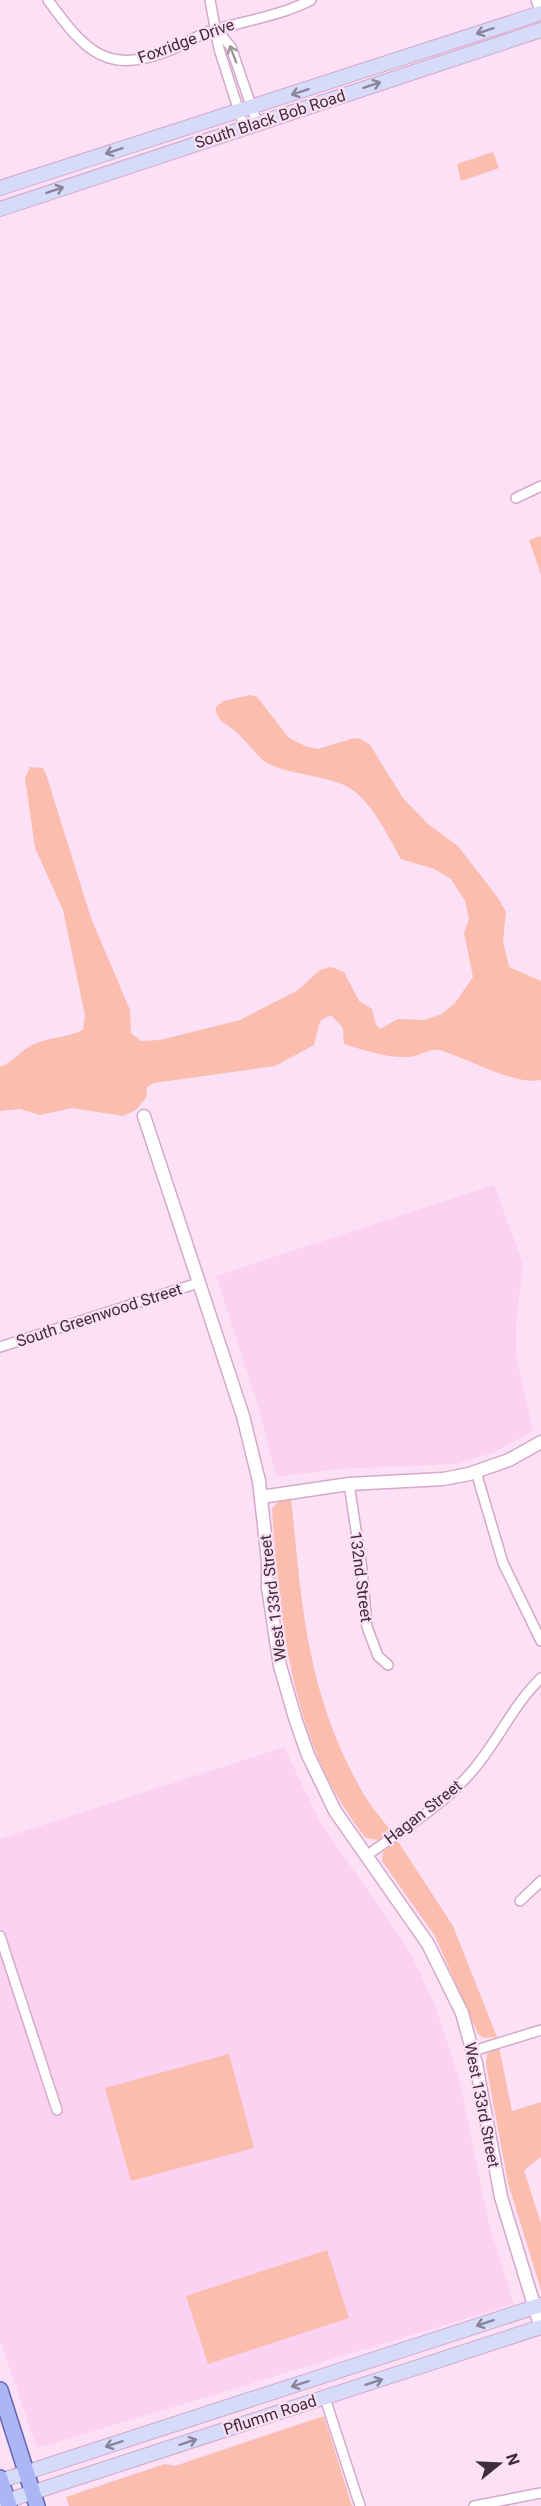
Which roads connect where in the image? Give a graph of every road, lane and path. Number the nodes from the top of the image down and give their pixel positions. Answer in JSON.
{"nodes":[{"id":1,"x":210,"y":0,"type":"edge"},
{"id":2,"x":311,"y":0,"type":"edge"},
{"id":3,"x":536,"y":0,"type":"edge"},
{"id":4,"x":49,"y":1,"type":"edge"},
{"id":5,"x":541,"y":13,"type":"edge"},
{"id":6,"x":216,"y":29,"type":"junction"},
{"id":7,"x":541,"y":30,"type":"edge"},
{"id":8,"x":245,"y":109,"type":"junction"},
{"id":9,"x":250,"y":125,"type":"junction"},
{"id":10,"x":0,"y":188,"type":"edge"},
{"id":11,"x":0,"y":209,"type":"edge"},
{"id":12,"x":541,"y":486,"type":"edge"},
{"id":13,"x":516,"y":498,"type":"dead end"},
{"id":14,"x":144,"y":1116,"type":"dead end"},
{"id":15,"x":198,"y":1283,"type":"junction"},
{"id":16,"x":0,"y":1347,"type":"edge"},
{"id":17,"x":541,"y":1442,"type":"edge"},
{"id":18,"x":476,"y":1472,"type":"junction"},
{"id":19,"x":349,"y":1484,"type":"junction"},
{"id":20,"x":261,"y":1497,"type":"junction"},
{"id":21,"x":541,"y":1641,"type":"edge"},
{"id":22,"x":388,"y":1665,"type":"dead end"},
{"id":23,"x":541,"y":1678,"type":"edge"},
{"id":24,"x":366,"y":1856,"type":"junction"},
{"id":25,"x":541,"y":1881,"type":"edge"},
{"id":26,"x":520,"y":1901,"type":"dead end"},
{"id":27,"x":0,"y":1935,"type":"edge"},
{"id":28,"x":541,"y":2030,"type":"edge"},
{"id":29,"x":473,"y":2050,"type":"junction"},
{"id":30,"x":57,"y":2110,"type":"dead end"},
{"id":31,"x":538,"y":2306,"type":"edge"},
{"id":32,"x":541,"y":2328,"type":"edge"},
{"id":33,"x":0,"y":2390,"type":"edge"},
{"id":34,"x":325,"y":2398,"type":"junction"},
{"id":35,"x":27,"y":2472,"type":"junction"},
{"id":36,"x":0,"y":2480,"type":"edge"},
{"id":37,"x":541,"y":2493,"type":"edge"},
{"id":38,"x":35,"y":2499,"type":"edge"},
{"id":39,"x":5,"y":2503,"type":"edge"},
{"id":40,"x":360,"y":2506,"type":"edge"},
{"id":41,"x":474,"y":2506,"type":"edge"}],
"edges":[{"from":1,"to":6,"type":"street"},
{"from":2,"to":6,"type":"street","name":"Foxridge Drive"},
{"from":3,"to":5,"type":"street"},
{"from":4,"to":6,"type":"street","name":"Foxridge Drive"},
{"from":5,"to":8,"type":"main road","name":"South Black Bob Road","one_way":true},
{"from":6,"to":8,"type":"street"},
{"from":9,"to":7,"type":"main road","name":"South Black Bob Road","one_way":true},
{"from":8,"to":9,"type":"street"},
{"from":8,"to":10,"type":"main road","name":"South Black Bob Road","one_way":true},
{"from":11,"to":9,"type":"main road","name":"South Black Bob Road","one_way":true},
{"from":12,"to":13,"type":"street"},
{"from":14,"to":15,"type":"street","name":"West 133rd Street"},
{"from":15,"to":16,"type":"street","name":"South Greenwood Street"},
{"from":15,"to":20,"type":"street","name":"West 133rd Street"},
{"from":17,"to":18,"type":"street"},
{"from":18,"to":19,"type":"street"},
{"from":18,"to":21,"type":"street"},
{"from":19,"to":20,"type":"street"},
{"from":19,"to":22,"type":"street","name":"132nd Street"},
{"from":20,"to":24,"type":"street","name":"West 133rd Street"},
{"from":23,"to":24,"type":"street","name":"Hagan Street"},
{"from":24,"to":29,"type":"street","name":"West 133rd Street"},
{"from":25,"to":26,"type":"street"},
{"from":27,"to":30,"type":"street"},
{"from":28,"to":29,"type":"street"},
{"from":29,"to":31,"type":"street","name":"West 133rd Street"},
{"from":31,"to":32,"type":"street","name":"West 133rd Street"},
{"from":31,"to":35,"type":"main road","name":"Pflumm Road","one_way":true},
{"from":34,"to":32,"type":"main road","name":"Pflumm Road","one_way":true},
{"from":33,"to":35,"type":"main road"},
{"from":38,"to":34,"type":"main road","name":"Pflumm Road","one_way":true},
{"from":34,"to":40,"type":"street"},
{"from":35,"to":36,"type":"main road","name":"Pflumm Road"},
{"from":35,"to":38,"type":"main road"},
{"from":36,"to":39,"type":"main road"},
{"from":37,"to":41,"type":"street"},
{"from":38,"to":39,"type":"main road","name":"Pflumm Road"}]}
